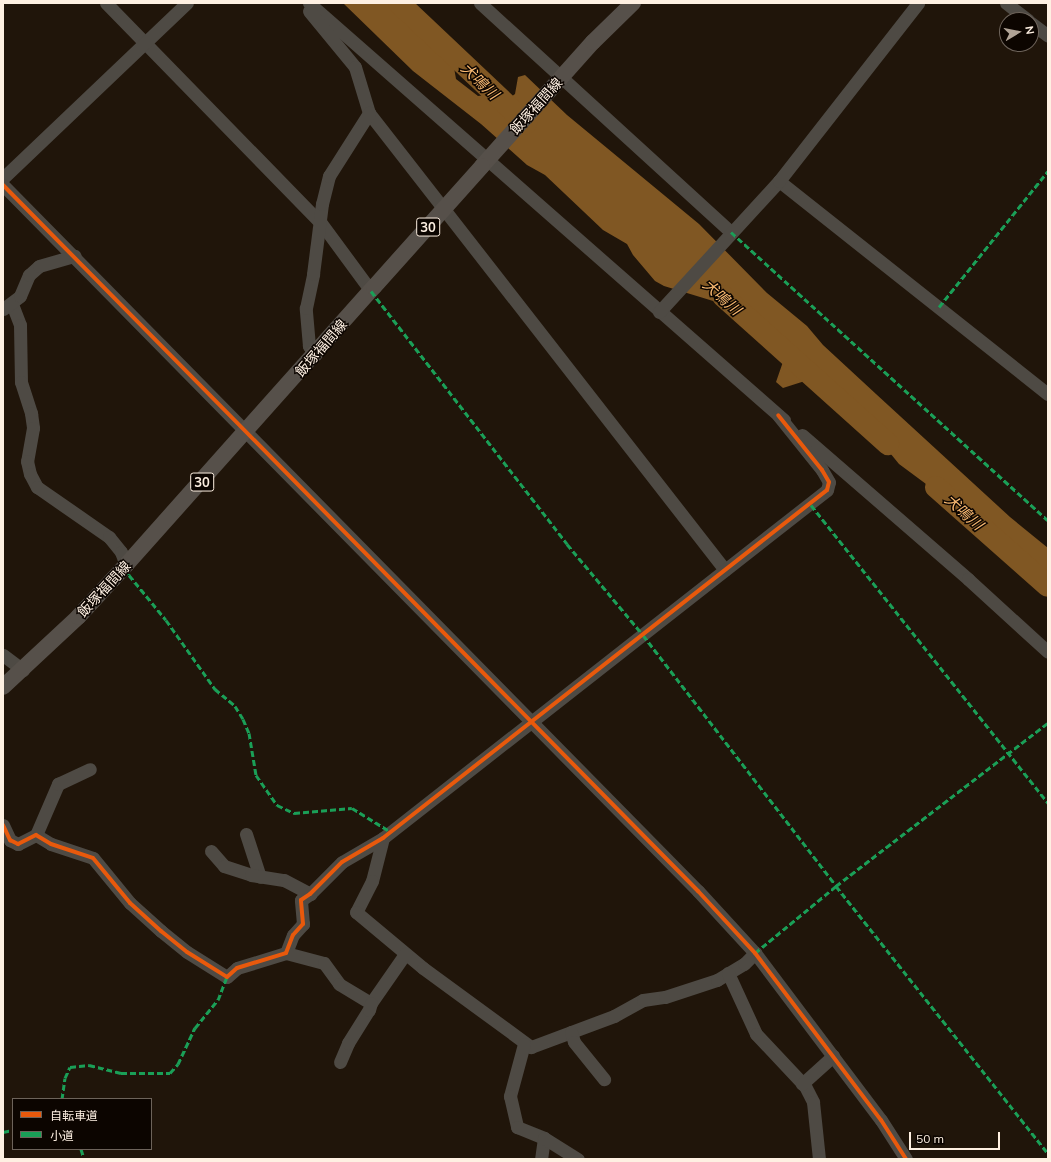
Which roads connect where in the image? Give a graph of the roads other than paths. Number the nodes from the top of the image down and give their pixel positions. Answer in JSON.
{"nodes":[{"id":1,"x":106,"y":3,"type":"edge"},
{"id":2,"x":187,"y":3,"type":"edge"},
{"id":3,"x":303,"y":3,"type":"edge"},
{"id":4,"x":308,"y":3,"type":"edge"},
{"id":5,"x":480,"y":3,"type":"edge"},
{"id":6,"x":633,"y":3,"type":"edge"},
{"id":7,"x":918,"y":3,"type":"edge"},
{"id":8,"x":1006,"y":3,"type":"edge"},
{"id":9,"x":1018,"y":12,"type":"edge"},
{"id":10,"x":1039,"y":29,"type":"edge"},
{"id":11,"x":1048,"y":36,"type":"edge"},
{"id":12,"x":146,"y":43,"type":"junction"},
{"id":13,"x":560,"y":79,"type":"junction"},
{"id":14,"x":369,"y":113,"type":"junction"},
{"id":15,"x":486,"y":161,"type":"junction"},
{"id":16,"x":3,"y":178,"type":"edge"},
{"id":17,"x":778,"y":181,"type":"junction"},
{"id":18,"x":3,"y":185,"type":"edge"},
{"id":19,"x":321,"y":223,"type":"junction"},
{"id":20,"x":731,"y":232,"type":"junction"},
{"id":21,"x":75,"y":256,"type":"junction"},
{"id":22,"x":373,"y":289,"type":"junction"},
{"id":23,"x":7,"y":307,"type":"edge"},
{"id":24,"x":659,"y":312,"type":"junction"},
{"id":25,"x":316,"y":354,"type":"junction"},
{"id":26,"x":1048,"y":394,"type":"edge"},
{"id":27,"x":778,"y":415,"type":"junction"},
{"id":28,"x":248,"y":431,"type":"junction"},
{"id":29,"x":126,"y":565,"type":"junction"},
{"id":30,"x":725,"y":570,"type":"junction"},
{"id":31,"x":1048,"y":652,"type":"edge"},
{"id":32,"x":3,"y":656,"type":"edge"},
{"id":33,"x":23,"y":670,"type":"junction"},
{"id":34,"x":3,"y":687,"type":"edge"},
{"id":35,"x":531,"y":722,"type":"junction"},
{"id":36,"x":90,"y":769,"type":"dead end"},
{"id":37,"x":3,"y":826,"type":"edge"},
{"id":38,"x":246,"y":834,"type":"dead end"},
{"id":39,"x":36,"y":835,"type":"junction"},
{"id":40,"x":383,"y":838,"type":"junction"},
{"id":41,"x":212,"y":851,"type":"dead end"},
{"id":42,"x":260,"y":877,"type":"junction"},
{"id":43,"x":310,"y":894,"type":"junction"},
{"id":44,"x":286,"y":953,"type":"junction"},
{"id":45,"x":755,"y":953,"type":"junction"},
{"id":46,"x":406,"y":954,"type":"junction"},
{"id":47,"x":728,"y":973,"type":"junction"},
{"id":48,"x":370,"y":1003,"type":"junction"},
{"id":49,"x":571,"y":1032,"type":"junction"},
{"id":50,"x":524,"y":1044,"type":"junction"},
{"id":51,"x":833,"y":1056,"type":"junction"},
{"id":52,"x":340,"y":1062,"type":"dead end"},
{"id":53,"x":604,"y":1080,"type":"dead end"},
{"id":54,"x":802,"y":1084,"type":"junction"},
{"id":55,"x":544,"y":1138,"type":"junction"},
{"id":56,"x":541,"y":1159,"type":"edge"},
{"id":57,"x":578,"y":1159,"type":"edge"},
{"id":58,"x":819,"y":1159,"type":"edge"},
{"id":59,"x":906,"y":1159,"type":"edge"}],
"edges":[{"from":1,"to":12,"type":"street"},
{"from":2,"to":12,"type":"street"},
{"from":3,"to":14,"type":"street"},
{"from":4,"to":15,"type":"street"},
{"from":5,"to":13,"type":"street"},
{"from":6,"to":13,"type":"main road","name":"飯塚福間線","number":"30"},
{"from":7,"to":17,"type":"street"},
{"from":8,"to":9,"type":"street"},
{"from":10,"to":11,"type":"street"},
{"from":12,"to":16,"type":"street"},
{"from":12,"to":19,"type":"street"},
{"from":13,"to":15,"type":"main road","name":"飯塚福間線","number":"30"},
{"from":13,"to":20,"type":"street"},
{"from":14,"to":19,"type":"street"},
{"from":14,"to":30,"type":"street"},
{"from":15,"to":22,"type":"main road","name":"飯塚福間線","number":"30","bridge":true},
{"from":15,"to":24,"type":"street"},
{"from":17,"to":20,"type":"street"},
{"from":17,"to":26,"type":"street"},
{"from":18,"to":21,"type":"street"},
{"from":19,"to":22,"type":"street"},
{"from":19,"to":25,"type":"street"},
{"from":20,"to":24,"type":"street"},
{"from":21,"to":23,"type":"street"},
{"from":21,"to":28,"type":"street"},
{"from":22,"to":25,"type":"main road","name":"飯塚福間線","number":"30"},
{"from":23,"to":29,"type":"street"},
{"from":24,"to":27,"type":"street"},
{"from":25,"to":28,"type":"main road","name":"飯塚福間線","number":"30"},
{"from":27,"to":30,"type":"street"},
{"from":27,"to":31,"type":"street"},
{"from":28,"to":29,"type":"main road","name":"飯塚福間線","number":"30"},
{"from":28,"to":35,"type":"street"},
{"from":29,"to":33,"type":"main road","name":"飯塚福間線","number":"30"},
{"from":30,"to":35,"type":"street"},
{"from":32,"to":33,"type":"street"},
{"from":33,"to":34,"type":"main road","name":"飯塚福間線","number":"30"},
{"from":35,"to":40,"type":"street"},
{"from":35,"to":45,"type":"street"},
{"from":36,"to":39,"type":"street"},
{"from":37,"to":39,"type":"street"},
{"from":38,"to":42,"type":"street"},
{"from":39,"to":44,"type":"street"},
{"from":40,"to":43,"type":"street"},
{"from":40,"to":46,"type":"street"},
{"from":41,"to":42,"type":"street"},
{"from":42,"to":43,"type":"street"},
{"from":43,"to":44,"type":"street"},
{"from":44,"to":48,"type":"street"},
{"from":45,"to":47,"type":"street"},
{"from":45,"to":51,"type":"street"},
{"from":46,"to":48,"type":"street"},
{"from":46,"to":50,"type":"street"},
{"from":47,"to":49,"type":"street"},
{"from":47,"to":54,"type":"street"},
{"from":48,"to":52,"type":"street"},
{"from":49,"to":50,"type":"street"},
{"from":49,"to":53,"type":"street"},
{"from":50,"to":55,"type":"street"},
{"from":51,"to":54,"type":"street"},
{"from":51,"to":59,"type":"street"},
{"from":54,"to":58,"type":"street"},
{"from":55,"to":56,"type":"street"},
{"from":55,"to":57,"type":"street"}]}
